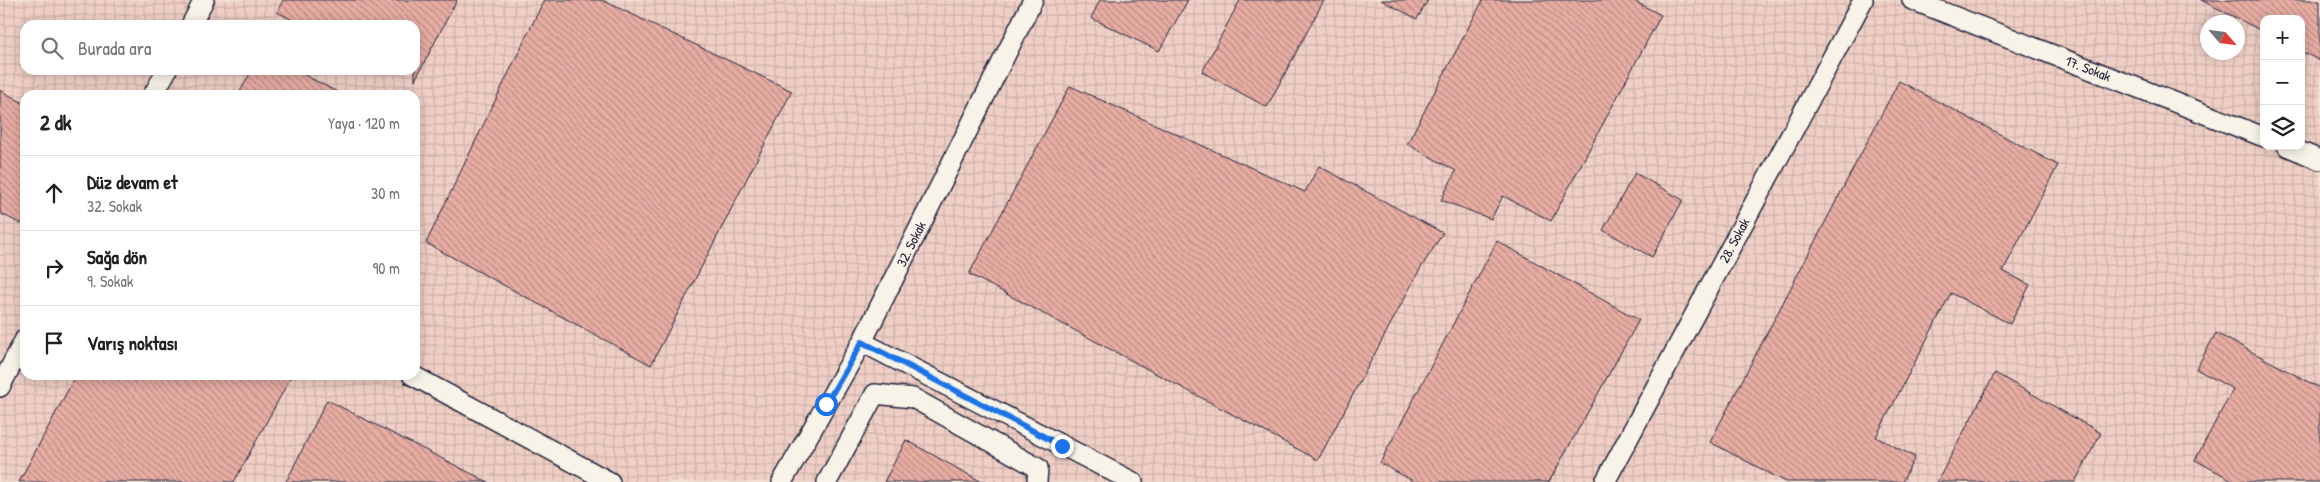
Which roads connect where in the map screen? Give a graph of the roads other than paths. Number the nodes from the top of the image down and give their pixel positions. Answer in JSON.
{"nodes":[{"id":1,"x":204,"y":0,"type":"edge"},
{"id":2,"x":1033,"y":0,"type":"edge"},
{"id":3,"x":1863,"y":0,"type":"edge"},
{"id":4,"x":1912,"y":0,"type":"edge"},
{"id":5,"x":194,"y":20,"type":"edge"},
{"id":6,"x":163,"y":75,"type":"edge"},
{"id":7,"x":156,"y":90,"type":"edge"},
{"id":8,"x":2260,"y":135,"type":"edge"},
{"id":9,"x":2296,"y":150,"type":"edge"},
{"id":10,"x":2320,"y":160,"type":"edge"},
{"id":11,"x":862,"y":342,"type":"junction"},
{"id":12,"x":20,"y":349,"type":"edge"},
{"id":13,"x":420,"y":379,"type":"edge"},
{"id":14,"x":0,"y":387,"type":"edge"},
{"id":15,"x":1109,"y":477,"type":"edge"},
{"id":16,"x":610,"y":482,"type":"edge"},
{"id":17,"x":782,"y":482,"type":"edge"},
{"id":18,"x":827,"y":482,"type":"edge"},
{"id":19,"x":1037,"y":482,"type":"edge"},
{"id":20,"x":1133,"y":482,"type":"edge"},
{"id":21,"x":1605,"y":482,"type":"edge"}],
"edges":[{"from":1,"to":5,"type":"street"},
{"from":2,"to":11,"type":"street","name":"32. Sokak"},
{"from":3,"to":21,"type":"street","name":"28. Sokak"},
{"from":4,"to":8,"type":"street","name":"17. Sokak"},
{"from":6,"to":7,"type":"street"},
{"from":9,"to":10,"type":"street"},
{"from":11,"to":15,"type":"street"},
{"from":11,"to":17,"type":"street","name":"32. Sokak"},
{"from":12,"to":14,"type":"street"},
{"from":13,"to":16,"type":"street"},
{"from":15,"to":20,"type":"street"},
{"from":18,"to":19,"type":"street"}]}
